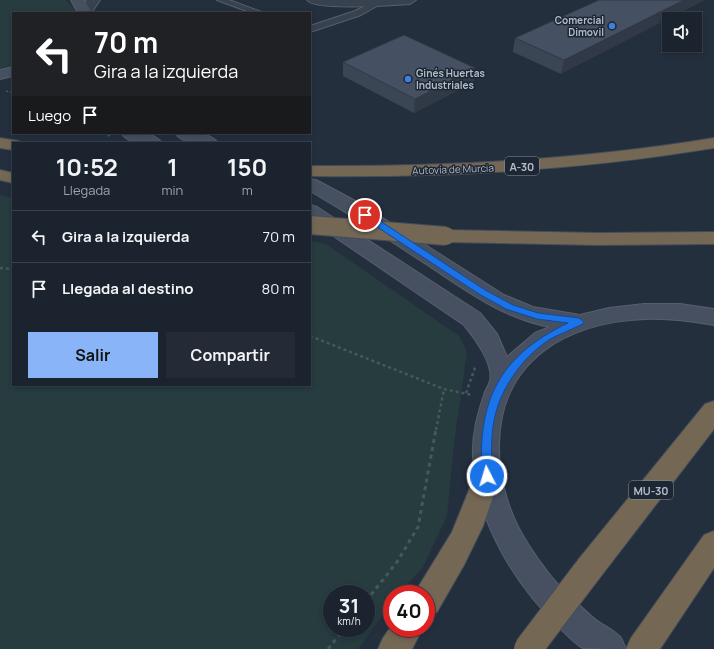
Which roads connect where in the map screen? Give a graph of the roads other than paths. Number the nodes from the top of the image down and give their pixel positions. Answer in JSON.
{"nodes":[{"id":1,"x":77,"y":0,"type":"edge"},
{"id":2,"x":94,"y":0,"type":"edge"},
{"id":3,"x":221,"y":0,"type":"edge"},
{"id":4,"x":314,"y":0,"type":"edge"},
{"id":5,"x":410,"y":0,"type":"edge"},
{"id":6,"x":380,"y":2,"type":"junction"},
{"id":7,"x":84,"y":12,"type":"edge"},
{"id":8,"x":86,"y":12,"type":"edge"},
{"id":9,"x":257,"y":12,"type":"edge"},
{"id":10,"x":311,"y":29,"type":"edge"},
{"id":11,"x":12,"y":71,"type":"edge"},
{"id":12,"x":0,"y":75,"type":"edge"},
{"id":13,"x":0,"y":81,"type":"edge"},
{"id":14,"x":12,"y":84,"type":"edge"},
{"id":15,"x":132,"y":134,"type":"edge"},
{"id":16,"x":186,"y":134,"type":"edge"},
{"id":17,"x":152,"y":142,"type":"edge"},
{"id":18,"x":207,"y":142,"type":"edge"},
{"id":19,"x":0,"y":143,"type":"edge"},
{"id":20,"x":714,"y":143,"type":"edge"},
{"id":21,"x":12,"y":145,"type":"edge"},
{"id":22,"x":311,"y":171,"type":"edge"},
{"id":23,"x":0,"y":175,"type":"edge"},
{"id":24,"x":12,"y":178,"type":"edge"},
{"id":25,"x":311,"y":185,"type":"edge"},
{"id":26,"x":311,"y":212,"type":"edge"},
{"id":27,"x":311,"y":226,"type":"edge"},
{"id":28,"x":714,"y":238,"type":"edge"},
{"id":29,"x":714,"y":318,"type":"edge"},
{"id":30,"x":579,"y":322,"type":"junction"},
{"id":31,"x":498,"y":392,"type":"junction"},
{"id":32,"x":714,"y":411,"type":"edge"},
{"id":33,"x":487,"y":476,"type":"junction"},
{"id":34,"x":714,"y":544,"type":"edge"},
{"id":35,"x":435,"y":588,"type":"edge"},
{"id":36,"x":402,"y":637,"type":"edge"},
{"id":37,"x":394,"y":649,"type":"edge"},
{"id":38,"x":528,"y":649,"type":"edge"},
{"id":39,"x":610,"y":649,"type":"edge"},
{"id":40,"x":642,"y":649,"type":"edge"}],
"edges":[{"from":1,"to":7,"type":"street"},
{"from":2,"to":8,"type":"street"},
{"from":3,"to":9,"type":"lane"},
{"from":4,"to":6,"type":"street"},
{"from":5,"to":6,"type":"street"},
{"from":6,"to":10,"type":"lane"},
{"from":11,"to":12,"type":"street"},
{"from":13,"to":14,"type":"street"},
{"from":15,"to":17,"type":"street"},
{"from":16,"to":18,"type":"street"},
{"from":19,"to":21,"type":"highway"},
{"from":20,"to":22,"type":"highway","name":"Autovía de Murcia","number":"A-30"},
{"from":23,"to":24,"type":"highway"},
{"from":25,"to":30,"type":"street"},
{"from":26,"to":31,"type":"street"},
{"from":27,"to":28,"type":"highway","bridge":true},
{"from":29,"to":30,"type":"street"},
{"from":30,"to":31,"type":"street"},
{"from":31,"to":33,"type":"street"},
{"from":32,"to":38,"type":"highway","number":"MU-30","bridge":true},
{"from":33,"to":35,"type":"highway"},
{"from":33,"to":39,"type":"street"},
{"from":34,"to":40,"type":"highway"},
{"from":36,"to":37,"type":"highway"}]}
